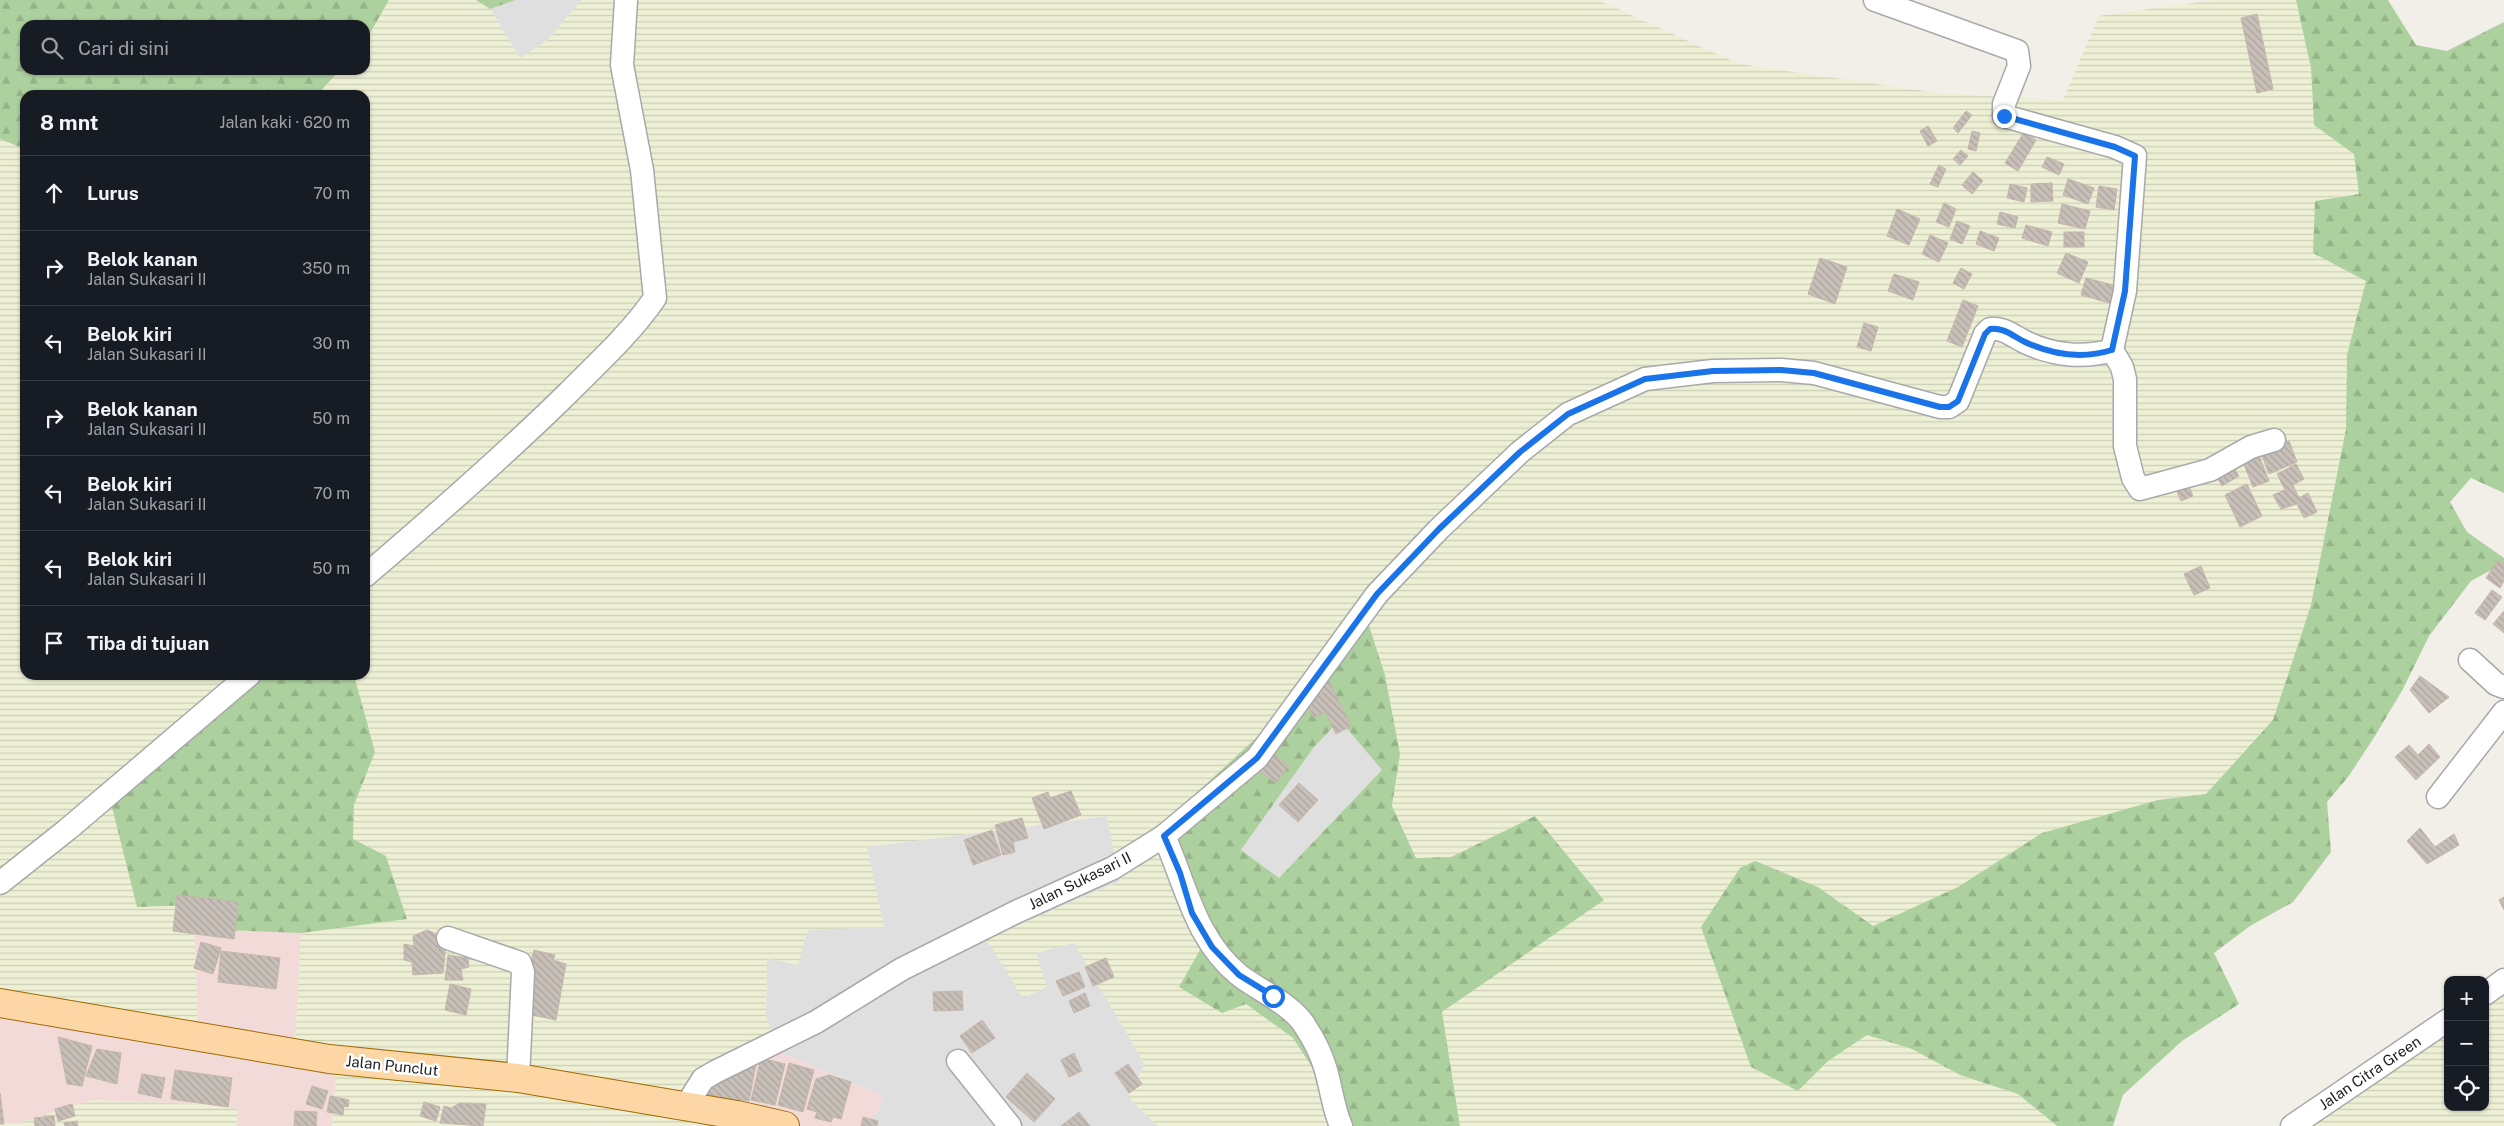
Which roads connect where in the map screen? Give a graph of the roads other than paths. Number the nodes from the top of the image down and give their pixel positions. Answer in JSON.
{"nodes":[{"id":1,"x":626,"y":0,"type":"edge"},
{"id":2,"x":1875,"y":0,"type":"edge"},
{"id":3,"x":2112,"y":350,"type":"junction"},
{"id":4,"x":2274,"y":440,"type":"dead end"},
{"id":5,"x":370,"y":572,"type":"edge"},
{"id":6,"x":2470,"y":660,"type":"dead end"},
{"id":7,"x":243,"y":680,"type":"edge"},
{"id":8,"x":2504,"y":687,"type":"edge"},
{"id":9,"x":2504,"y":712,"type":"edge"},
{"id":10,"x":2438,"y":797,"type":"dead end"},
{"id":11,"x":1164,"y":836,"type":"junction"},
{"id":12,"x":0,"y":883,"type":"edge"},
{"id":13,"x":448,"y":938,"type":"dead end"},
{"id":14,"x":2504,"y":980,"type":"edge"},
{"id":15,"x":2489,"y":991,"type":"edge"},
{"id":16,"x":0,"y":1003,"type":"edge"},
{"id":17,"x":2447,"y":1021,"type":"edge"},
{"id":18,"x":958,"y":1061,"type":"dead end"},
{"id":19,"x":518,"y":1078,"type":"junction"},
{"id":20,"x":686,"y":1106,"type":"junction"},
{"id":21,"x":785,"y":1126,"type":"edge"},
{"id":22,"x":1010,"y":1126,"type":"edge"},
{"id":23,"x":1341,"y":1126,"type":"edge"},
{"id":24,"x":2292,"y":1126,"type":"edge"}],
"edges":[{"from":1,"to":5,"type":"street"},
{"from":2,"to":3,"type":"street"},
{"from":3,"to":4,"type":"street"},
{"from":3,"to":11,"type":"street","name":"Jalan Sukasari II"},
{"from":6,"to":8,"type":"street"},
{"from":7,"to":12,"type":"street"},
{"from":9,"to":10,"type":"street"},
{"from":11,"to":20,"type":"street","name":"Jalan Sukasari II"},
{"from":11,"to":23,"type":"street"},
{"from":13,"to":19,"type":"street"},
{"from":14,"to":15,"type":"street"},
{"from":16,"to":19,"type":"main road","name":"Jalan Punclut"},
{"from":17,"to":24,"type":"street","name":"Jalan Citra Green"},
{"from":18,"to":22,"type":"street"},
{"from":19,"to":20,"type":"main road","name":"Jalan Punclut"},
{"from":20,"to":21,"type":"main road","name":"Jalan Punclut"}]}
